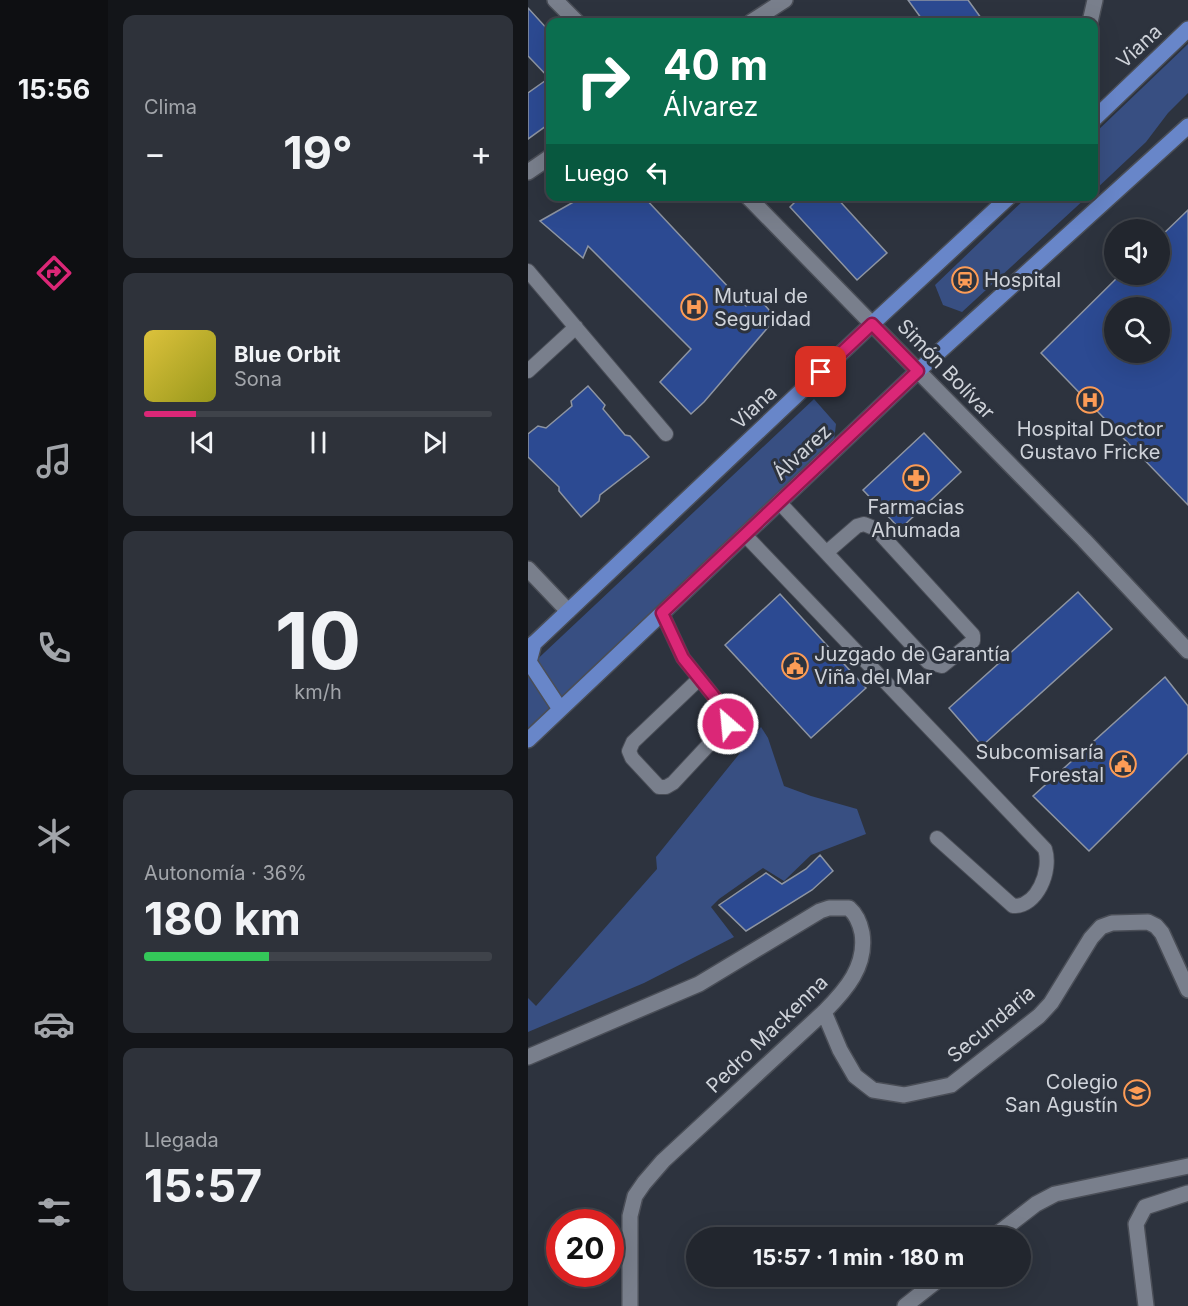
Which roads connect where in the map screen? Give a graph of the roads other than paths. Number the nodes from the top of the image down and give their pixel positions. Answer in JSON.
{"nodes":[{"id":1,"x":555,"y":0,"type":"edge"},
{"id":2,"x":785,"y":0,"type":"edge"},
{"id":3,"x":1095,"y":0,"type":"edge"},
{"id":4,"x":573,"y":18,"type":"edge"},
{"id":5,"x":757,"y":18,"type":"edge"},
{"id":6,"x":1091,"y":18,"type":"edge"},
{"id":7,"x":1188,"y":29,"type":"edge"},
{"id":8,"x":1098,"y":114,"type":"edge"},
{"id":9,"x":1188,"y":126,"type":"edge"},
{"id":10,"x":546,"y":160,"type":"edge"},
{"id":11,"x":528,"y":172,"type":"edge"},
{"id":12,"x":752,"y":201,"type":"edge"},
{"id":13,"x":1005,"y":201,"type":"edge"},
{"id":14,"x":528,"y":271,"type":"edge"},
{"id":15,"x":872,"y":324,"type":"junction"},
{"id":16,"x":576,"y":327,"type":"junction"},
{"id":17,"x":528,"y":371,"type":"edge"},
{"id":18,"x":918,"y":371,"type":"junction"},
{"id":19,"x":666,"y":434,"type":"dead end"},
{"id":20,"x":779,"y":502,"type":"junction"},
{"id":21,"x":745,"y":535,"type":"junction"},
{"id":22,"x":827,"y":552,"type":"junction"},
{"id":23,"x":528,"y":569,"type":"edge"},
{"id":24,"x":568,"y":611,"type":"junction"},
{"id":25,"x":662,"y":613,"type":"junction"},
{"id":26,"x":531,"y":646,"type":"edge"},
{"id":27,"x":1188,"y":651,"type":"edge"},
{"id":28,"x":699,"y":679,"type":"junction"},
{"id":29,"x":560,"y":709,"type":"junction"},
{"id":30,"x":528,"y":740,"type":"edge"},
{"id":31,"x":937,"y":838,"type":"dead end"},
{"id":32,"x":1188,"y":990,"type":"edge"},
{"id":33,"x":824,"y":1012,"type":"junction"},
{"id":34,"x":528,"y":1057,"type":"edge"},
{"id":35,"x":1188,"y":1166,"type":"edge"},
{"id":36,"x":1188,"y":1193,"type":"edge"},
{"id":37,"x":1007,"y":1227,"type":"edge"},
{"id":38,"x":929,"y":1287,"type":"edge"},
{"id":39,"x":630,"y":1306,"type":"edge"},
{"id":40,"x":905,"y":1306,"type":"edge"},
{"id":41,"x":1146,"y":1306,"type":"edge"}],
"edges":[{"from":1,"to":4,"type":"street"},
{"from":2,"to":5,"type":"street"},
{"from":3,"to":6,"type":"street"},
{"from":7,"to":8,"type":"main road","name":"Viana"},
{"from":9,"to":18,"type":"main road","name":"Álvarez"},
{"from":10,"to":11,"type":"street"},
{"from":12,"to":15,"type":"street","name":"Simón Bolívar"},
{"from":13,"to":15,"type":"main road","name":"Viana"},
{"from":14,"to":16,"type":"lane"},
{"from":15,"to":18,"type":"street","name":"Simón Bolívar"},
{"from":15,"to":24,"type":"main road","name":"Viana"},
{"from":16,"to":17,"type":"lane"},
{"from":16,"to":19,"type":"lane"},
{"from":18,"to":20,"type":"main road","name":"Álvarez"},
{"from":18,"to":27,"type":"street","name":"Simón Bolívar"},
{"from":20,"to":21,"type":"main road","name":"Álvarez"},
{"from":20,"to":22,"type":"lane"},
{"from":21,"to":25,"type":"main road","name":"Álvarez"},
{"from":21,"to":31,"type":"lane"},
{"from":22,"to":22,"type":"lane"},
{"from":23,"to":24,"type":"street"},
{"from":24,"to":26,"type":"main road","name":"Viana"},
{"from":25,"to":28,"type":"lane"},
{"from":25,"to":29,"type":"main road","name":"Álvarez"},
{"from":26,"to":29,"type":"main road"},
{"from":28,"to":28,"type":"lane"},
{"from":29,"to":30,"type":"main road","name":"Álvarez"},
{"from":32,"to":33,"type":"street","name":"Secundaria"},
{"from":33,"to":34,"type":"street","name":"Pedro Mackenna"},
{"from":33,"to":39,"type":"street","name":"Pedro Mackenna"},
{"from":35,"to":37,"type":"street"},
{"from":36,"to":41,"type":"street"},
{"from":38,"to":40,"type":"street"}]}
